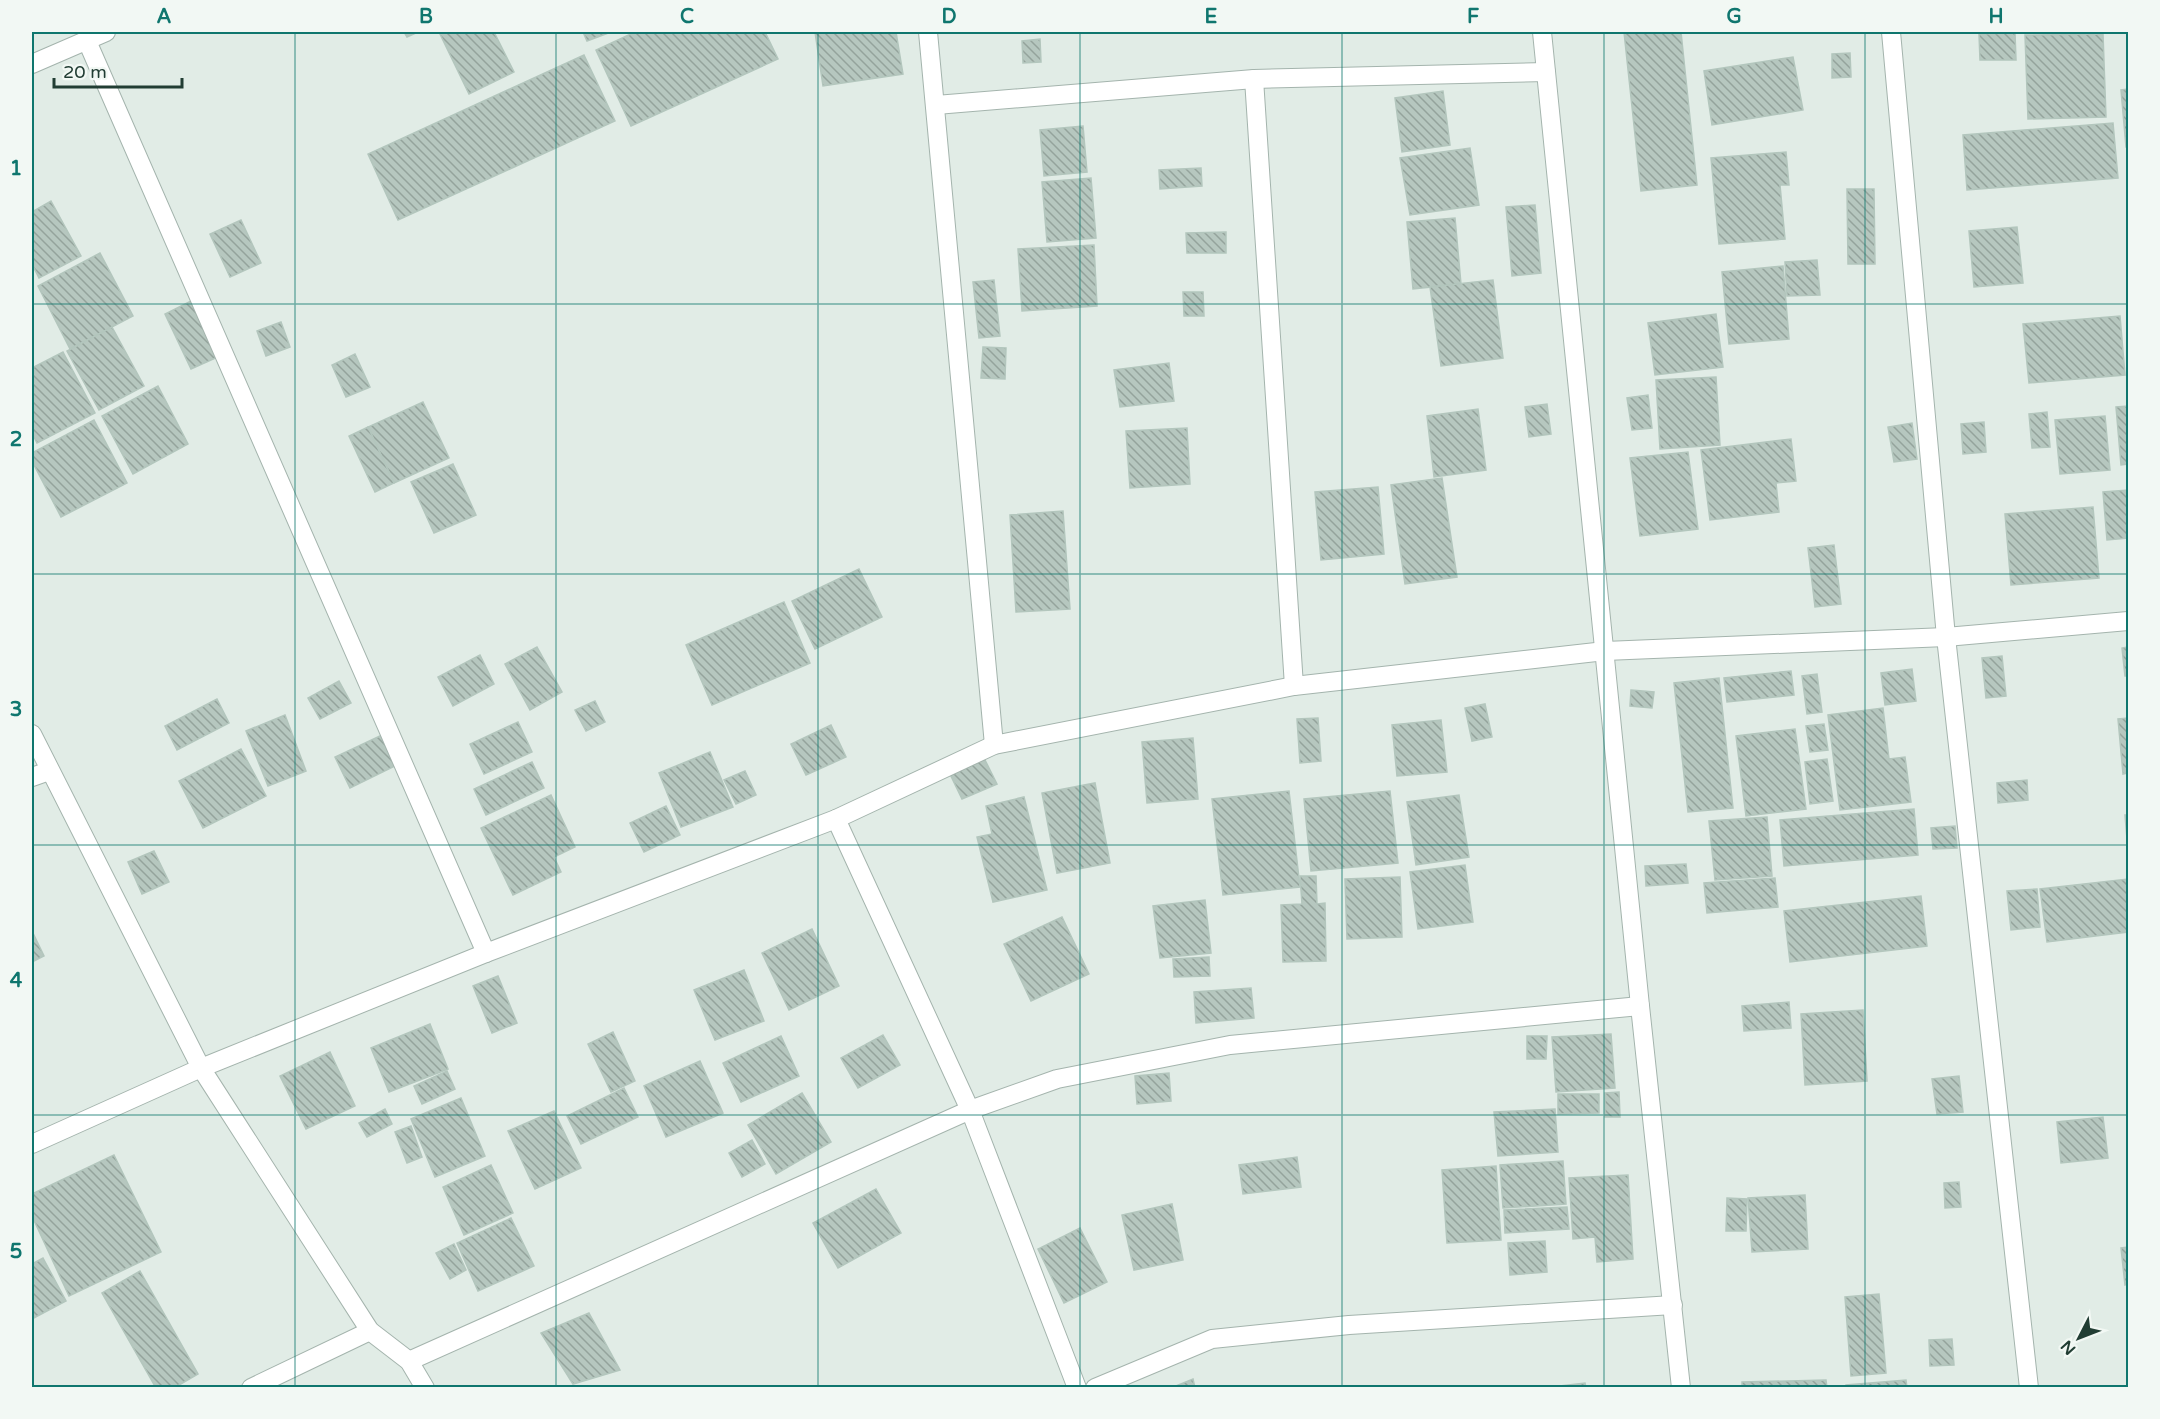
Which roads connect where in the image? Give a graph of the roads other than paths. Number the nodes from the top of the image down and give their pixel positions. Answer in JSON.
{"nodes":[{"id":1,"x":106,"y":32,"type":"edge"},
{"id":2,"x":928,"y":32,"type":"edge"},
{"id":3,"x":1542,"y":32,"type":"edge"},
{"id":4,"x":1891,"y":32,"type":"edge"},
{"id":5,"x":87,"y":41,"type":"junction"},
{"id":6,"x":32,"y":64,"type":"edge"},
{"id":7,"x":1546,"y":72,"type":"junction"},
{"id":8,"x":1254,"y":79,"type":"junction"},
{"id":9,"x":936,"y":105,"type":"junction"},
{"id":10,"x":2128,"y":621,"type":"edge"},
{"id":11,"x":1946,"y":636,"type":"junction"},
{"id":12,"x":1605,"y":651,"type":"junction"},
{"id":13,"x":1294,"y":686,"type":"junction"},
{"id":14,"x":32,"y":734,"type":"edge"},
{"id":15,"x":994,"y":745,"type":"junction"},
{"id":16,"x":49,"y":771,"type":"junction"},
{"id":17,"x":32,"y":777,"type":"edge"},
{"id":18,"x":836,"y":819,"type":"junction"},
{"id":19,"x":486,"y":953,"type":"junction"},
{"id":20,"x":1640,"y":1006,"type":"junction"},
{"id":21,"x":201,"y":1068,"type":"junction"},
{"id":22,"x":970,"y":1110,"type":"junction"},
{"id":23,"x":32,"y":1144,"type":"edge"},
{"id":24,"x":1673,"y":1305,"type":"junction"},
{"id":25,"x":370,"y":1331,"type":"junction"},
{"id":26,"x":409,"y":1361,"type":"junction"},
{"id":27,"x":251,"y":1388,"type":"edge"},
{"id":28,"x":425,"y":1388,"type":"edge"},
{"id":29,"x":1077,"y":1388,"type":"edge"},
{"id":30,"x":1095,"y":1388,"type":"edge"},
{"id":31,"x":1681,"y":1388,"type":"edge"},
{"id":32,"x":2029,"y":1388,"type":"edge"}],
"edges":[{"from":1,"to":5,"type":"street"},
{"from":2,"to":9,"type":"street"},
{"from":3,"to":7,"type":"street"},
{"from":4,"to":11,"type":"street"},
{"from":5,"to":6,"type":"street"},
{"from":5,"to":19,"type":"street"},
{"from":7,"to":8,"type":"street"},
{"from":7,"to":12,"type":"street"},
{"from":8,"to":9,"type":"street"},
{"from":8,"to":13,"type":"street"},
{"from":9,"to":15,"type":"street"},
{"from":10,"to":11,"type":"street"},
{"from":11,"to":12,"type":"street"},
{"from":11,"to":32,"type":"street"},
{"from":12,"to":13,"type":"street"},
{"from":12,"to":20,"type":"street"},
{"from":13,"to":15,"type":"street"},
{"from":14,"to":16,"type":"street"},
{"from":15,"to":18,"type":"street"},
{"from":16,"to":17,"type":"street"},
{"from":16,"to":21,"type":"street"},
{"from":18,"to":19,"type":"street"},
{"from":18,"to":22,"type":"street"},
{"from":19,"to":21,"type":"street"},
{"from":20,"to":22,"type":"street"},
{"from":20,"to":24,"type":"street"},
{"from":21,"to":23,"type":"street"},
{"from":21,"to":25,"type":"street"},
{"from":22,"to":26,"type":"street"},
{"from":22,"to":29,"type":"street"},
{"from":24,"to":30,"type":"street"},
{"from":24,"to":31,"type":"street"},
{"from":25,"to":26,"type":"street"},
{"from":25,"to":27,"type":"street"},
{"from":26,"to":28,"type":"street"}]}
